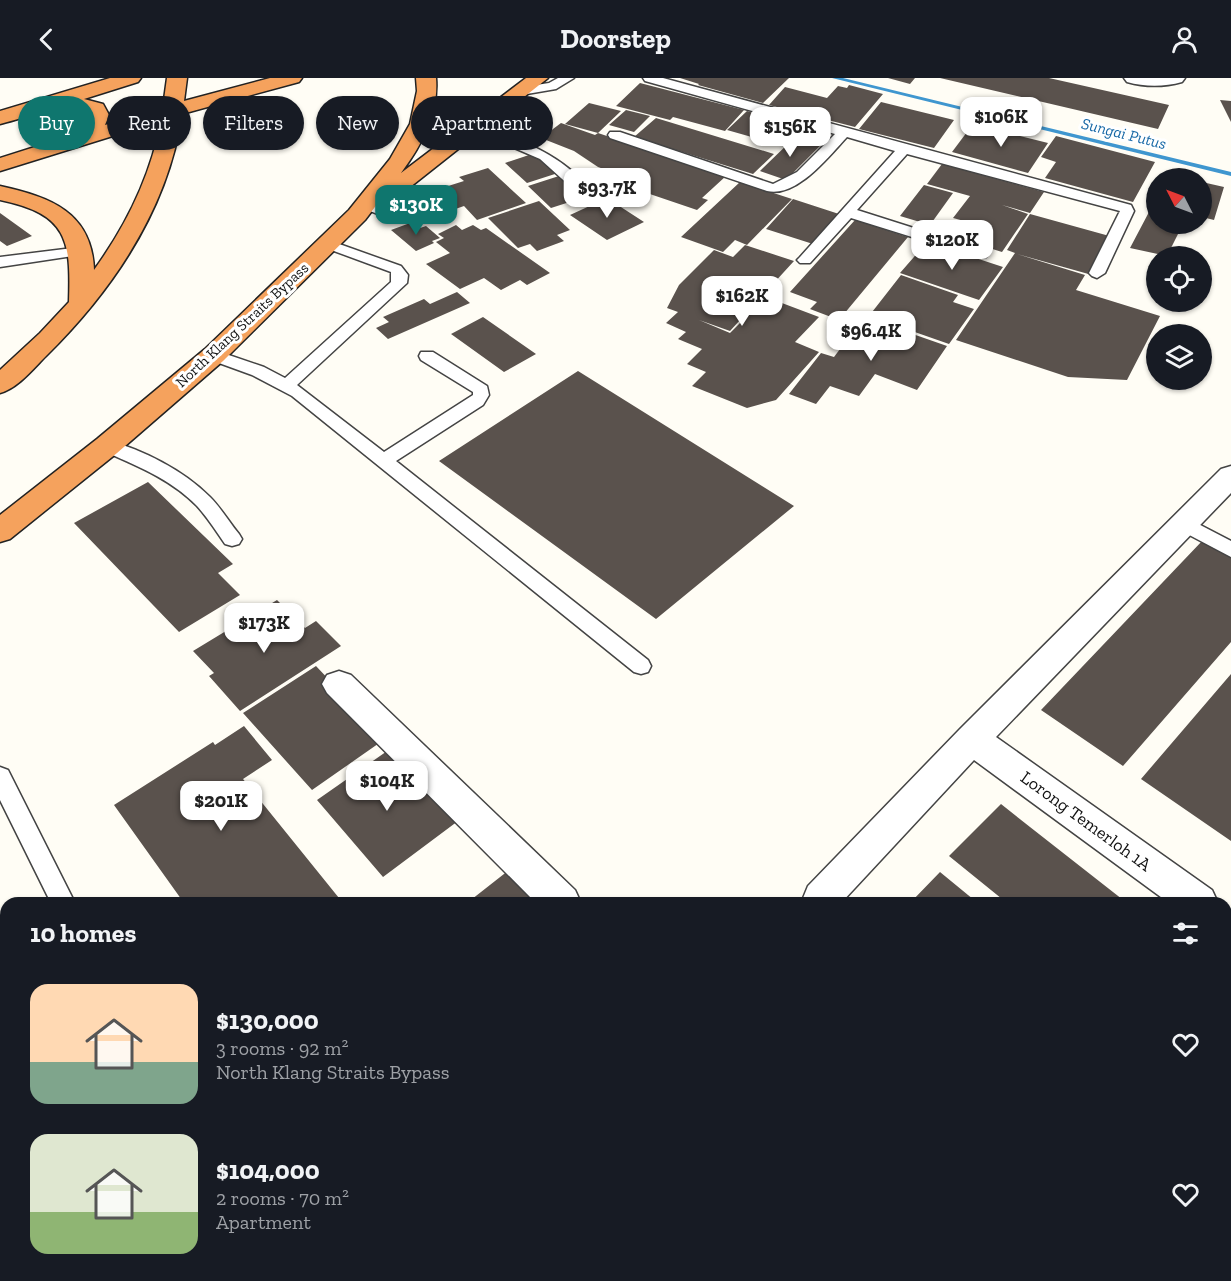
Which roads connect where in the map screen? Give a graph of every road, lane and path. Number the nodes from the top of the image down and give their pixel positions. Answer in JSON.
{"nodes":[{"id":1,"x":84,"y":78,"type":"edge"},
{"id":2,"x":131,"y":78,"type":"edge"},
{"id":3,"x":177,"y":78,"type":"edge"},
{"id":4,"x":292,"y":78,"type":"edge"},
{"id":5,"x":426,"y":78,"type":"edge"},
{"id":6,"x":538,"y":78,"type":"edge"},
{"id":7,"x":568,"y":78,"type":"edge"},
{"id":8,"x":649,"y":78,"type":"edge"},
{"id":9,"x":1134,"y":78,"type":"edge"},
{"id":10,"x":1175,"y":78,"type":"edge"},
{"id":11,"x":521,"y":91,"type":"junction"},
{"id":12,"x":53,"y":96,"type":"edge"},
{"id":13,"x":72,"y":96,"type":"edge"},
{"id":14,"x":174,"y":96,"type":"edge"},
{"id":15,"x":515,"y":96,"type":"edge"},
{"id":16,"x":191,"y":106,"type":"edge"},
{"id":17,"x":95,"y":108,"type":"edge"},
{"id":18,"x":18,"y":113,"type":"edge"},
{"id":19,"x":0,"y":118,"type":"edge"},
{"id":20,"x":95,"y":125,"type":"edge"},
{"id":21,"x":107,"y":131,"type":"edge"},
{"id":22,"x":844,"y":132,"type":"junction"},
{"id":23,"x":615,"y":135,"type":"dead end"},
{"id":24,"x":904,"y":149,"type":"junction"},
{"id":25,"x":40,"y":150,"type":"edge"},
{"id":26,"x":164,"y":150,"type":"edge"},
{"id":27,"x":444,"y":150,"type":"edge"},
{"id":28,"x":531,"y":150,"type":"edge"},
{"id":29,"x":24,"y":157,"type":"junction"},
{"id":30,"x":0,"y":165,"type":"edge"},
{"id":31,"x":0,"y":193,"type":"edge"},
{"id":32,"x":587,"y":194,"type":"dead end"},
{"id":33,"x":364,"y":211,"type":"junction"},
{"id":34,"x":848,"y":212,"type":"junction"},
{"id":35,"x":422,"y":216,"type":"dead end"},
{"id":36,"x":328,"y":244,"type":"junction"},
{"id":37,"x":81,"y":251,"type":"junction"},
{"id":38,"x":981,"y":254,"type":"dead end"},
{"id":39,"x":805,"y":260,"type":"dead end"},
{"id":40,"x":0,"y":262,"type":"edge"},
{"id":41,"x":1097,"y":273,"type":"dead end"},
{"id":42,"x":81,"y":306,"type":"junction"},
{"id":43,"x":214,"y":355,"type":"junction"},
{"id":44,"x":427,"y":356,"type":"dead end"},
{"id":45,"x":0,"y":384,"type":"edge"},
{"id":46,"x":287,"y":385,"type":"junction"},
{"id":47,"x":107,"y":446,"type":"junction"},
{"id":48,"x":384,"y":460,"type":"junction"},
{"id":49,"x":1231,"y":476,"type":"edge"},
{"id":50,"x":1183,"y":523,"type":"junction"},
{"id":51,"x":0,"y":531,"type":"edge"},
{"id":52,"x":232,"y":539,"type":"dead end"},
{"id":53,"x":1231,"y":550,"type":"edge"},
{"id":54,"x":641,"y":666,"type":"dead end"},
{"id":55,"x":339,"y":684,"type":"dead end"},
{"id":56,"x":972,"y":739,"type":"junction"},
{"id":57,"x":0,"y":777,"type":"edge"},
{"id":58,"x":60,"y":897,"type":"edge"},
{"id":59,"x":556,"y":897,"type":"edge"},
{"id":60,"x":822,"y":897,"type":"edge"},
{"id":61,"x":1191,"y":897,"type":"edge"}],
"edges":[{"from":1,"to":12,"type":"highway"},
{"from":2,"to":13,"type":"highway"},
{"from":3,"to":14,"type":"highway"},
{"from":4,"to":16,"type":"highway"},
{"from":5,"to":33,"type":"highway","name":"North Klang Straits Bypass"},
{"from":6,"to":11,"type":"highway"},
{"from":7,"to":11,"type":"lane"},
{"from":8,"to":22,"type":"lane"},
{"from":9,"to":10,"type":"street"},
{"from":11,"to":15,"type":"highway"},
{"from":17,"to":20,"type":"highway"},
{"from":18,"to":19,"type":"highway"},
{"from":21,"to":29,"type":"highway"},
{"from":22,"to":23,"type":"lane"},
{"from":22,"to":24,"type":"lane"},
{"from":24,"to":34,"type":"lane"},
{"from":24,"to":41,"type":"lane"},
{"from":25,"to":29,"type":"highway"},
{"from":26,"to":42,"type":"highway"},
{"from":27,"to":33,"type":"highway"},
{"from":28,"to":32,"type":"lane"},
{"from":29,"to":30,"type":"highway"},
{"from":31,"to":37,"type":"highway"},
{"from":33,"to":35,"type":"lane"},
{"from":33,"to":36,"type":"highway","name":"North Klang Straits Bypass"},
{"from":34,"to":38,"type":"lane"},
{"from":34,"to":39,"type":"lane"},
{"from":36,"to":43,"type":"highway","name":"North Klang Straits Bypass"},
{"from":36,"to":46,"type":"lane"},
{"from":37,"to":40,"type":"lane"},
{"from":37,"to":42,"type":"highway"},
{"from":42,"to":45,"type":"highway"},
{"from":43,"to":46,"type":"lane"},
{"from":43,"to":47,"type":"highway","name":"North Klang Straits Bypass"},
{"from":44,"to":48,"type":"lane"},
{"from":46,"to":48,"type":"lane"},
{"from":47,"to":51,"type":"highway","name":"North Klang Straits Bypass"},
{"from":47,"to":52,"type":"lane"},
{"from":48,"to":54,"type":"lane"},
{"from":49,"to":50,"type":"street"},
{"from":50,"to":53,"type":"lane"},
{"from":50,"to":56,"type":"street"},
{"from":55,"to":59,"type":"street"},
{"from":56,"to":60,"type":"street"},
{"from":56,"to":61,"type":"street","name":"Lorong Temerloh 1A"},
{"from":57,"to":58,"type":"lane"}]}
